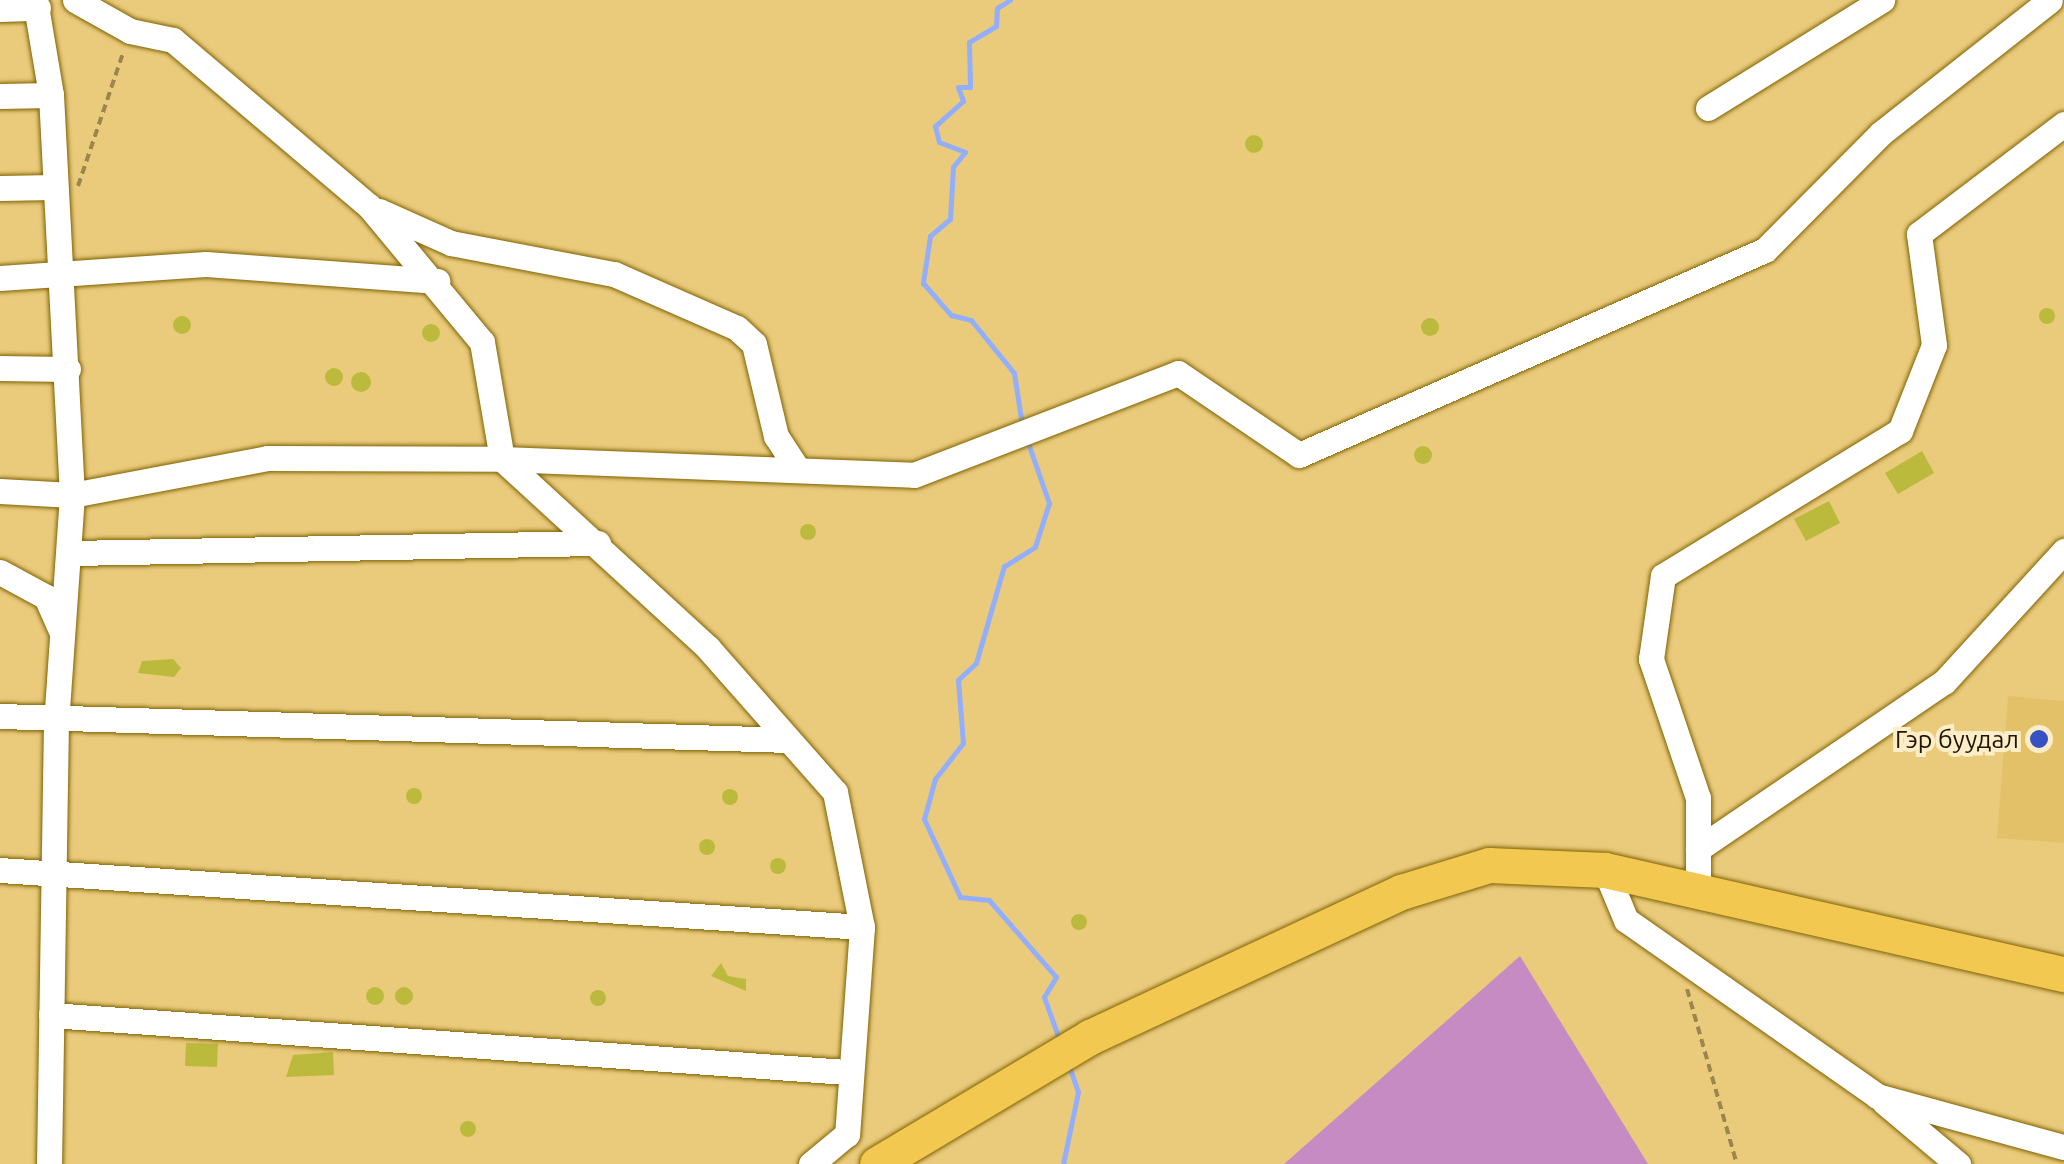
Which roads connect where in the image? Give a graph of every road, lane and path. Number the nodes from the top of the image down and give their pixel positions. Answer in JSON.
{"nodes":[{"id":1,"x":76,"y":0,"type":"edge"},
{"id":2,"x":1882,"y":0,"type":"edge"},
{"id":3,"x":2050,"y":0,"type":"edge"},
{"id":4,"x":37,"y":4,"type":"edge"},
{"id":5,"x":0,"y":8,"type":"edge"},
{"id":6,"x":130,"y":30,"type":"junction"},
{"id":7,"x":0,"y":96,"type":"edge"},
{"id":8,"x":51,"y":96,"type":"junction"},
{"id":9,"x":1708,"y":108,"type":"dead end"},
{"id":10,"x":2064,"y":124,"type":"edge"},
{"id":11,"x":0,"y":188,"type":"edge"},
{"id":12,"x":65,"y":190,"type":"junction"},
{"id":13,"x":370,"y":206,"type":"junction"},
{"id":14,"x":60,"y":277,"type":"junction"},
{"id":15,"x":0,"y":278,"type":"edge"},
{"id":16,"x":437,"y":281,"type":"junction"},
{"id":17,"x":0,"y":368,"type":"edge"},
{"id":18,"x":68,"y":369,"type":"junction"},
{"id":19,"x":502,"y":459,"type":"junction"},
{"id":20,"x":796,"y":465,"type":"junction"},
{"id":21,"x":0,"y":492,"type":"edge"},
{"id":22,"x":72,"y":495,"type":"junction"},
{"id":23,"x":598,"y":543,"type":"junction"},
{"id":24,"x":2064,"y":551,"type":"edge"},
{"id":25,"x":71,"y":552,"type":"junction"},
{"id":26,"x":0,"y":572,"type":"edge"},
{"id":27,"x":64,"y":634,"type":"junction"},
{"id":28,"x":0,"y":716,"type":"edge"},
{"id":29,"x":56,"y":721,"type":"junction"},
{"id":30,"x":788,"y":740,"type":"junction"},
{"id":31,"x":1698,"y":850,"type":"junction"},
{"id":32,"x":0,"y":870,"type":"edge"},
{"id":33,"x":1605,"y":870,"type":"junction"},
{"id":34,"x":52,"y":872,"type":"junction"},
{"id":35,"x":1698,"y":892,"type":"junction"},
{"id":36,"x":862,"y":926,"type":"junction"},
{"id":37,"x":1663,"y":948,"type":"junction"},
{"id":38,"x":2064,"y":974,"type":"edge"},
{"id":39,"x":51,"y":1015,"type":"junction"},
{"id":40,"x":846,"y":1072,"type":"junction"},
{"id":41,"x":1876,"y":1096,"type":"junction"},
{"id":42,"x":2064,"y":1147,"type":"edge"},
{"id":43,"x":49,"y":1164,"type":"edge"},
{"id":44,"x":812,"y":1164,"type":"edge"},
{"id":45,"x":876,"y":1164,"type":"edge"},
{"id":46,"x":1737,"y":1164,"type":"edge"},
{"id":47,"x":1958,"y":1164,"type":"edge"}],
"edges":[{"from":1,"to":6,"type":"street"},
{"from":2,"to":9,"type":"street"},
{"from":3,"to":20,"type":"street"},
{"from":4,"to":5,"type":"street"},
{"from":4,"to":8,"type":"street"},
{"from":6,"to":12,"type":"path"},
{"from":6,"to":13,"type":"street"},
{"from":7,"to":8,"type":"street"},
{"from":8,"to":12,"type":"street"},
{"from":10,"to":31,"type":"street"},
{"from":11,"to":12,"type":"street"},
{"from":12,"to":14,"type":"street"},
{"from":13,"to":16,"type":"street"},
{"from":13,"to":20,"type":"street"},
{"from":14,"to":15,"type":"street"},
{"from":14,"to":16,"type":"street"},
{"from":14,"to":18,"type":"street"},
{"from":16,"to":19,"type":"street"},
{"from":17,"to":18,"type":"street"},
{"from":18,"to":22,"type":"street"},
{"from":19,"to":20,"type":"street"},
{"from":19,"to":22,"type":"street"},
{"from":19,"to":23,"type":"street"},
{"from":21,"to":22,"type":"street"},
{"from":22,"to":25,"type":"street"},
{"from":23,"to":25,"type":"street"},
{"from":23,"to":30,"type":"street"},
{"from":24,"to":31,"type":"street"},
{"from":25,"to":27,"type":"street"},
{"from":26,"to":27,"type":"street"},
{"from":27,"to":29,"type":"street"},
{"from":28,"to":29,"type":"street"},
{"from":29,"to":30,"type":"street"},
{"from":29,"to":34,"type":"street"},
{"from":30,"to":36,"type":"street"},
{"from":31,"to":35,"type":"street"},
{"from":32,"to":34,"type":"street"},
{"from":33,"to":35,"type":"highway"},
{"from":33,"to":37,"type":"street"},
{"from":33,"to":45,"type":"highway"},
{"from":34,"to":36,"type":"street"},
{"from":34,"to":39,"type":"street"},
{"from":35,"to":38,"type":"highway"},
{"from":36,"to":40,"type":"street"},
{"from":37,"to":41,"type":"street"},
{"from":37,"to":46,"type":"path"},
{"from":39,"to":40,"type":"street"},
{"from":39,"to":43,"type":"street"},
{"from":40,"to":44,"type":"street"},
{"from":41,"to":42,"type":"street"},
{"from":41,"to":47,"type":"street"}]}
